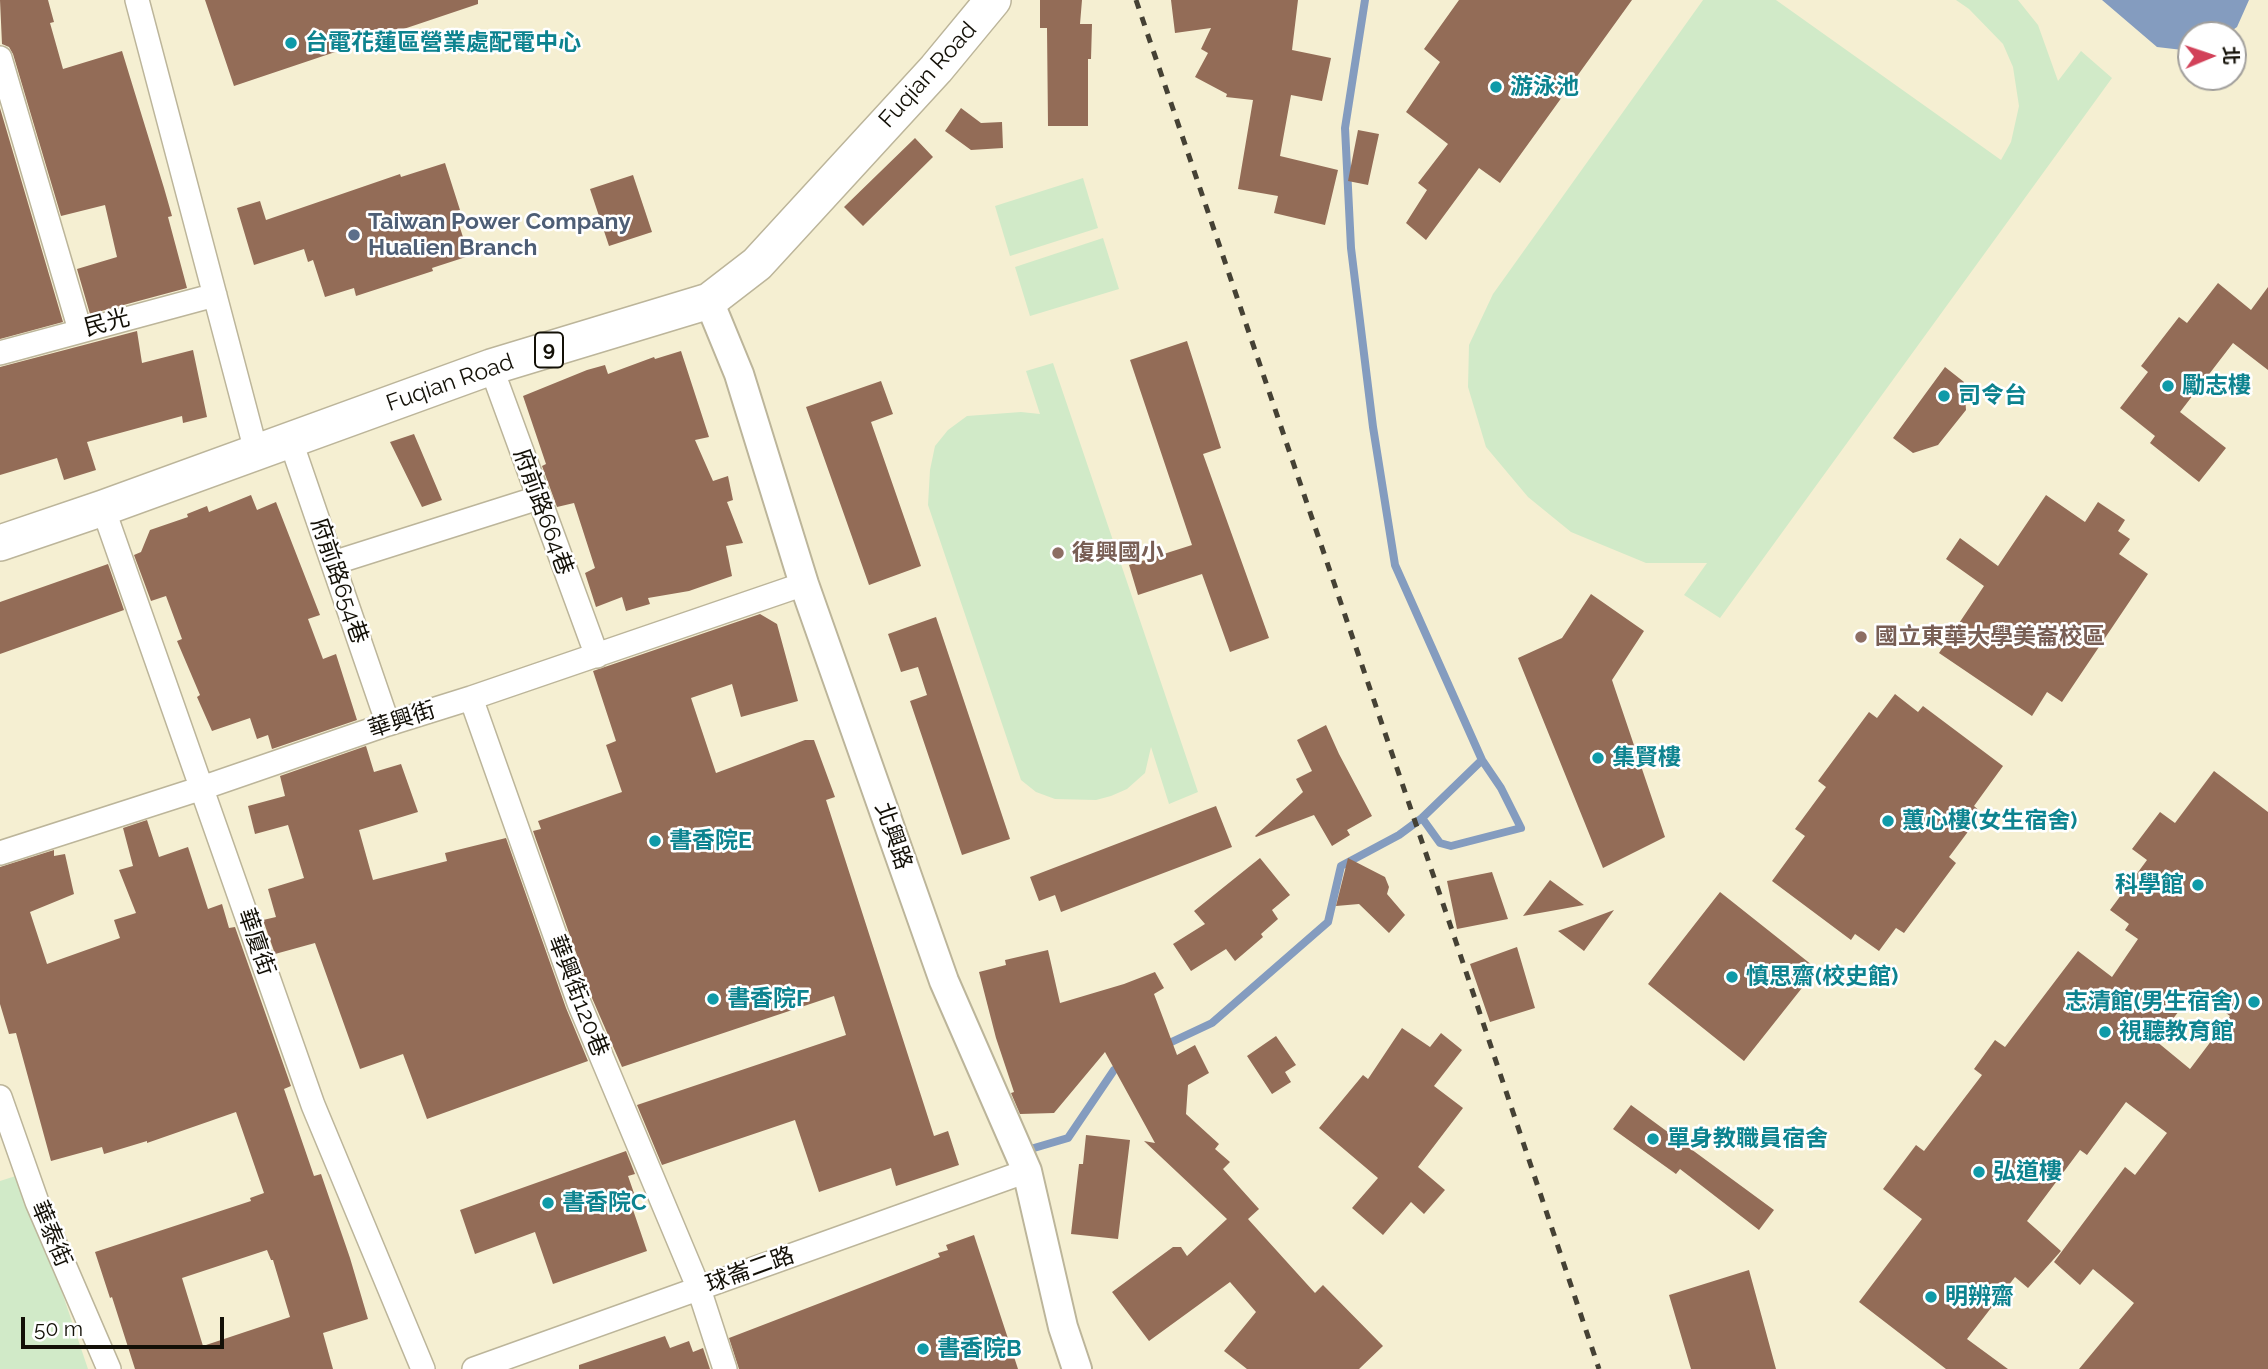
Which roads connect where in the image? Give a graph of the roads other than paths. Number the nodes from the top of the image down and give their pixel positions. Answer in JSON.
{"nodes":[{"id":1,"x":137,"y":0,"type":"edge"},
{"id":2,"x":993,"y":0,"type":"edge"},
{"id":3,"x":0,"y":58,"type":"edge"},
{"id":4,"x":215,"y":295,"type":"junction"},
{"id":5,"x":709,"y":301,"type":"junction"},
{"id":6,"x":80,"y":330,"type":"junction"},
{"id":7,"x":0,"y":353,"type":"edge"},
{"id":8,"x":491,"y":368,"type":"junction"},
{"id":9,"x":290,"y":439,"type":"junction"},
{"id":10,"x":256,"y":451,"type":"junction"},
{"id":11,"x":538,"y":498,"type":"junction"},
{"id":12,"x":103,"y":508,"type":"junction"},
{"id":13,"x":0,"y":543,"type":"edge"},
{"id":14,"x":333,"y":563,"type":"junction"},
{"id":15,"x":804,"y":584,"type":"junction"},
{"id":16,"x":597,"y":656,"type":"junction"},
{"id":17,"x":471,"y":698,"type":"junction"},
{"id":18,"x":388,"y":724,"type":"junction"},
{"id":19,"x":202,"y":788,"type":"junction"},
{"id":20,"x":0,"y":853,"type":"edge"},
{"id":21,"x":0,"y":1097,"type":"edge"},
{"id":22,"x":1027,"y":1171,"type":"junction"},
{"id":23,"x":699,"y":1289,"type":"junction"},
{"id":24,"x":109,"y":1369,"type":"edge"},
{"id":25,"x":424,"y":1369,"type":"edge"},
{"id":26,"x":474,"y":1369,"type":"edge"},
{"id":27,"x":725,"y":1369,"type":"edge"},
{"id":28,"x":1077,"y":1369,"type":"edge"}],
"edges":[{"from":1,"to":4,"type":"street"},
{"from":2,"to":5,"type":"main road","name":"Fuqian Road","number":"9"},
{"from":3,"to":6,"type":"street"},
{"from":4,"to":6,"type":"street","name":"民光"},
{"from":4,"to":10,"type":"street"},
{"from":5,"to":8,"type":"main road","name":"Fuqian Road","number":"9"},
{"from":5,"to":15,"type":"street","name":"北興路"},
{"from":6,"to":7,"type":"street","name":"民光"},
{"from":8,"to":9,"type":"main road","name":"Fuqian Road","number":"9"},
{"from":8,"to":11,"type":"street","name":"府前路664巷"},
{"from":9,"to":10,"type":"main road","name":"Fuqian Road","number":"9"},
{"from":9,"to":14,"type":"street","name":"府前路654巷"},
{"from":10,"to":12,"type":"main road","name":"Fuqian Road","number":"9"},
{"from":11,"to":14,"type":"street"},
{"from":11,"to":16,"type":"street","name":"府前路664巷"},
{"from":12,"to":13,"type":"main road","name":"Fuqian Road","number":"9"},
{"from":12,"to":19,"type":"street","name":"華廈街"},
{"from":14,"to":18,"type":"street","name":"府前路654巷"},
{"from":15,"to":16,"type":"street","name":"華興街"},
{"from":15,"to":22,"type":"street","name":"北興路"},
{"from":16,"to":17,"type":"street","name":"華興街"},
{"from":17,"to":18,"type":"street","name":"華興街"},
{"from":17,"to":23,"type":"street","name":"華興街120巷"},
{"from":18,"to":19,"type":"street","name":"華興街"},
{"from":19,"to":20,"type":"street","name":"華興街"},
{"from":19,"to":25,"type":"street","name":"華廈街"},
{"from":21,"to":24,"type":"street","name":"華泰街"},
{"from":22,"to":23,"type":"street","name":"球崙二路"},
{"from":22,"to":28,"type":"street","name":"北興路"},
{"from":23,"to":26,"type":"street","name":"球崙二路"},
{"from":23,"to":27,"type":"street","name":"華興街120巷"}]}
